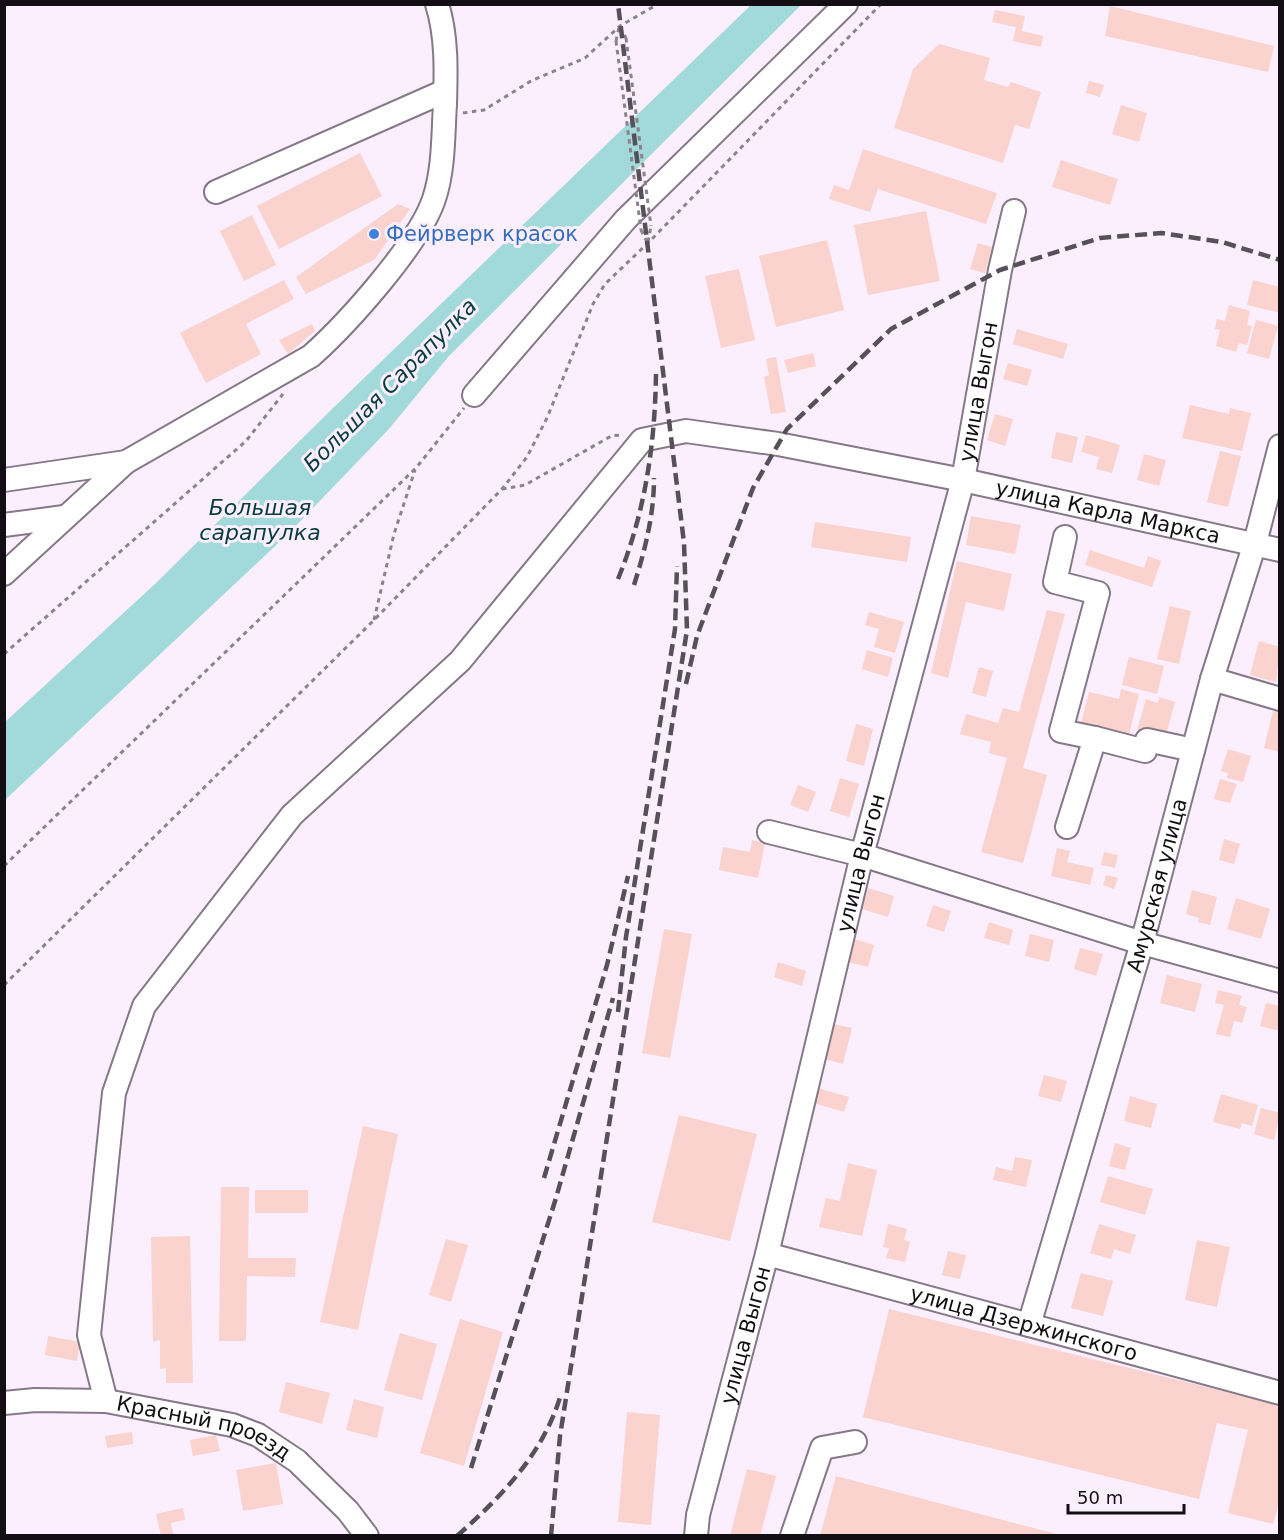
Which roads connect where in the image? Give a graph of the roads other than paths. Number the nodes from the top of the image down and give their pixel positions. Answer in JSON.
{"nodes":[{"id":1,"x":437,"y":4,"type":"edge"},
{"id":2,"x":846,"y":4,"type":"edge"},
{"id":3,"x":445,"y":91,"type":"junction"},
{"id":4,"x":216,"y":192,"type":"dead end"},
{"id":5,"x":1014,"y":211,"type":"dead end"},
{"id":6,"x":474,"y":395,"type":"road end"},
{"id":7,"x":1280,"y":446,"type":"edge"},
{"id":8,"x":126,"y":462,"type":"junction"},
{"id":9,"x":4,"y":480,"type":"edge"},
{"id":10,"x":963,"y":480,"type":"junction"},
{"id":11,"x":64,"y":517,"type":"junction"},
{"id":12,"x":4,"y":525,"type":"edge"},
{"id":13,"x":1065,"y":537,"type":"dead end"},
{"id":14,"x":1255,"y":543,"type":"junction"},
{"id":15,"x":1280,"y":550,"type":"edge"},
{"id":16,"x":7,"y":570,"type":"edge"},
{"id":17,"x":1212,"y":679,"type":"junction"},
{"id":18,"x":1280,"y":699,"type":"edge"},
{"id":19,"x":1095,"y":738,"type":"junction"},
{"id":20,"x":1193,"y":750,"type":"junction"},
{"id":21,"x":1067,"y":827,"type":"dead end"},
{"id":22,"x":769,"y":832,"type":"dead end"},
{"id":23,"x":862,"y":855,"type":"junction"},
{"id":24,"x":1142,"y":943,"type":"junction"},
{"id":25,"x":1280,"y":981,"type":"edge"},
{"id":26,"x":767,"y":1254,"type":"junction"},
{"id":27,"x":1029,"y":1324,"type":"junction"},
{"id":28,"x":1280,"y":1393,"type":"edge"},
{"id":29,"x":106,"y":1401,"type":"junction"},
{"id":30,"x":4,"y":1403,"type":"edge"},
{"id":31,"x":855,"y":1442,"type":"dead end"},
{"id":32,"x":697,"y":1525,"type":"edge"},
{"id":33,"x":367,"y":1536,"type":"edge"},
{"id":34,"x":679,"y":1536,"type":"edge"},
{"id":35,"x":792,"y":1536,"type":"edge"}],
"edges":[{"from":1,"to":3,"type":"street"},
{"from":2,"to":6,"type":"street"},
{"from":3,"to":4,"type":"street"},
{"from":3,"to":8,"type":"street"},
{"from":5,"to":10,"type":"street","name":"улица Выгон"},
{"from":7,"to":14,"type":"street","name":"Амурская улица"},
{"from":8,"to":9,"type":"street"},
{"from":8,"to":11,"type":"street"},
{"from":10,"to":14,"type":"street","name":"улица Карла Маркса"},
{"from":10,"to":23,"type":"street","name":"улица Выгон"},
{"from":10,"to":29,"type":"street","name":"улица Карла Маркса"},
{"from":11,"to":12,"type":"street"},
{"from":11,"to":16,"type":"street"},
{"from":13,"to":19,"type":"street"},
{"from":14,"to":15,"type":"street","name":"улица Карла Маркса"},
{"from":14,"to":17,"type":"street","name":"Амурская улица"},
{"from":17,"to":18,"type":"street"},
{"from":17,"to":20,"type":"street","name":"Амурская улица"},
{"from":19,"to":20,"type":"street"},
{"from":19,"to":21,"type":"street"},
{"from":20,"to":24,"type":"street","name":"Амурская улица"},
{"from":22,"to":23,"type":"street"},
{"from":23,"to":24,"type":"street"},
{"from":23,"to":26,"type":"street","name":"улица Выгон"},
{"from":24,"to":25,"type":"street"},
{"from":24,"to":27,"type":"street","name":"Амурская улица"},
{"from":26,"to":27,"type":"street","name":"улица Дзержинского"},
{"from":26,"to":32,"type":"street","name":"улица Выгон"},
{"from":27,"to":28,"type":"street","name":"улица Дзержинского"},
{"from":29,"to":30,"type":"street","name":"Красный проезд"},
{"from":29,"to":33,"type":"street","name":"Красный проезд"},
{"from":31,"to":35,"type":"street"},
{"from":32,"to":34,"type":"street"}]}
